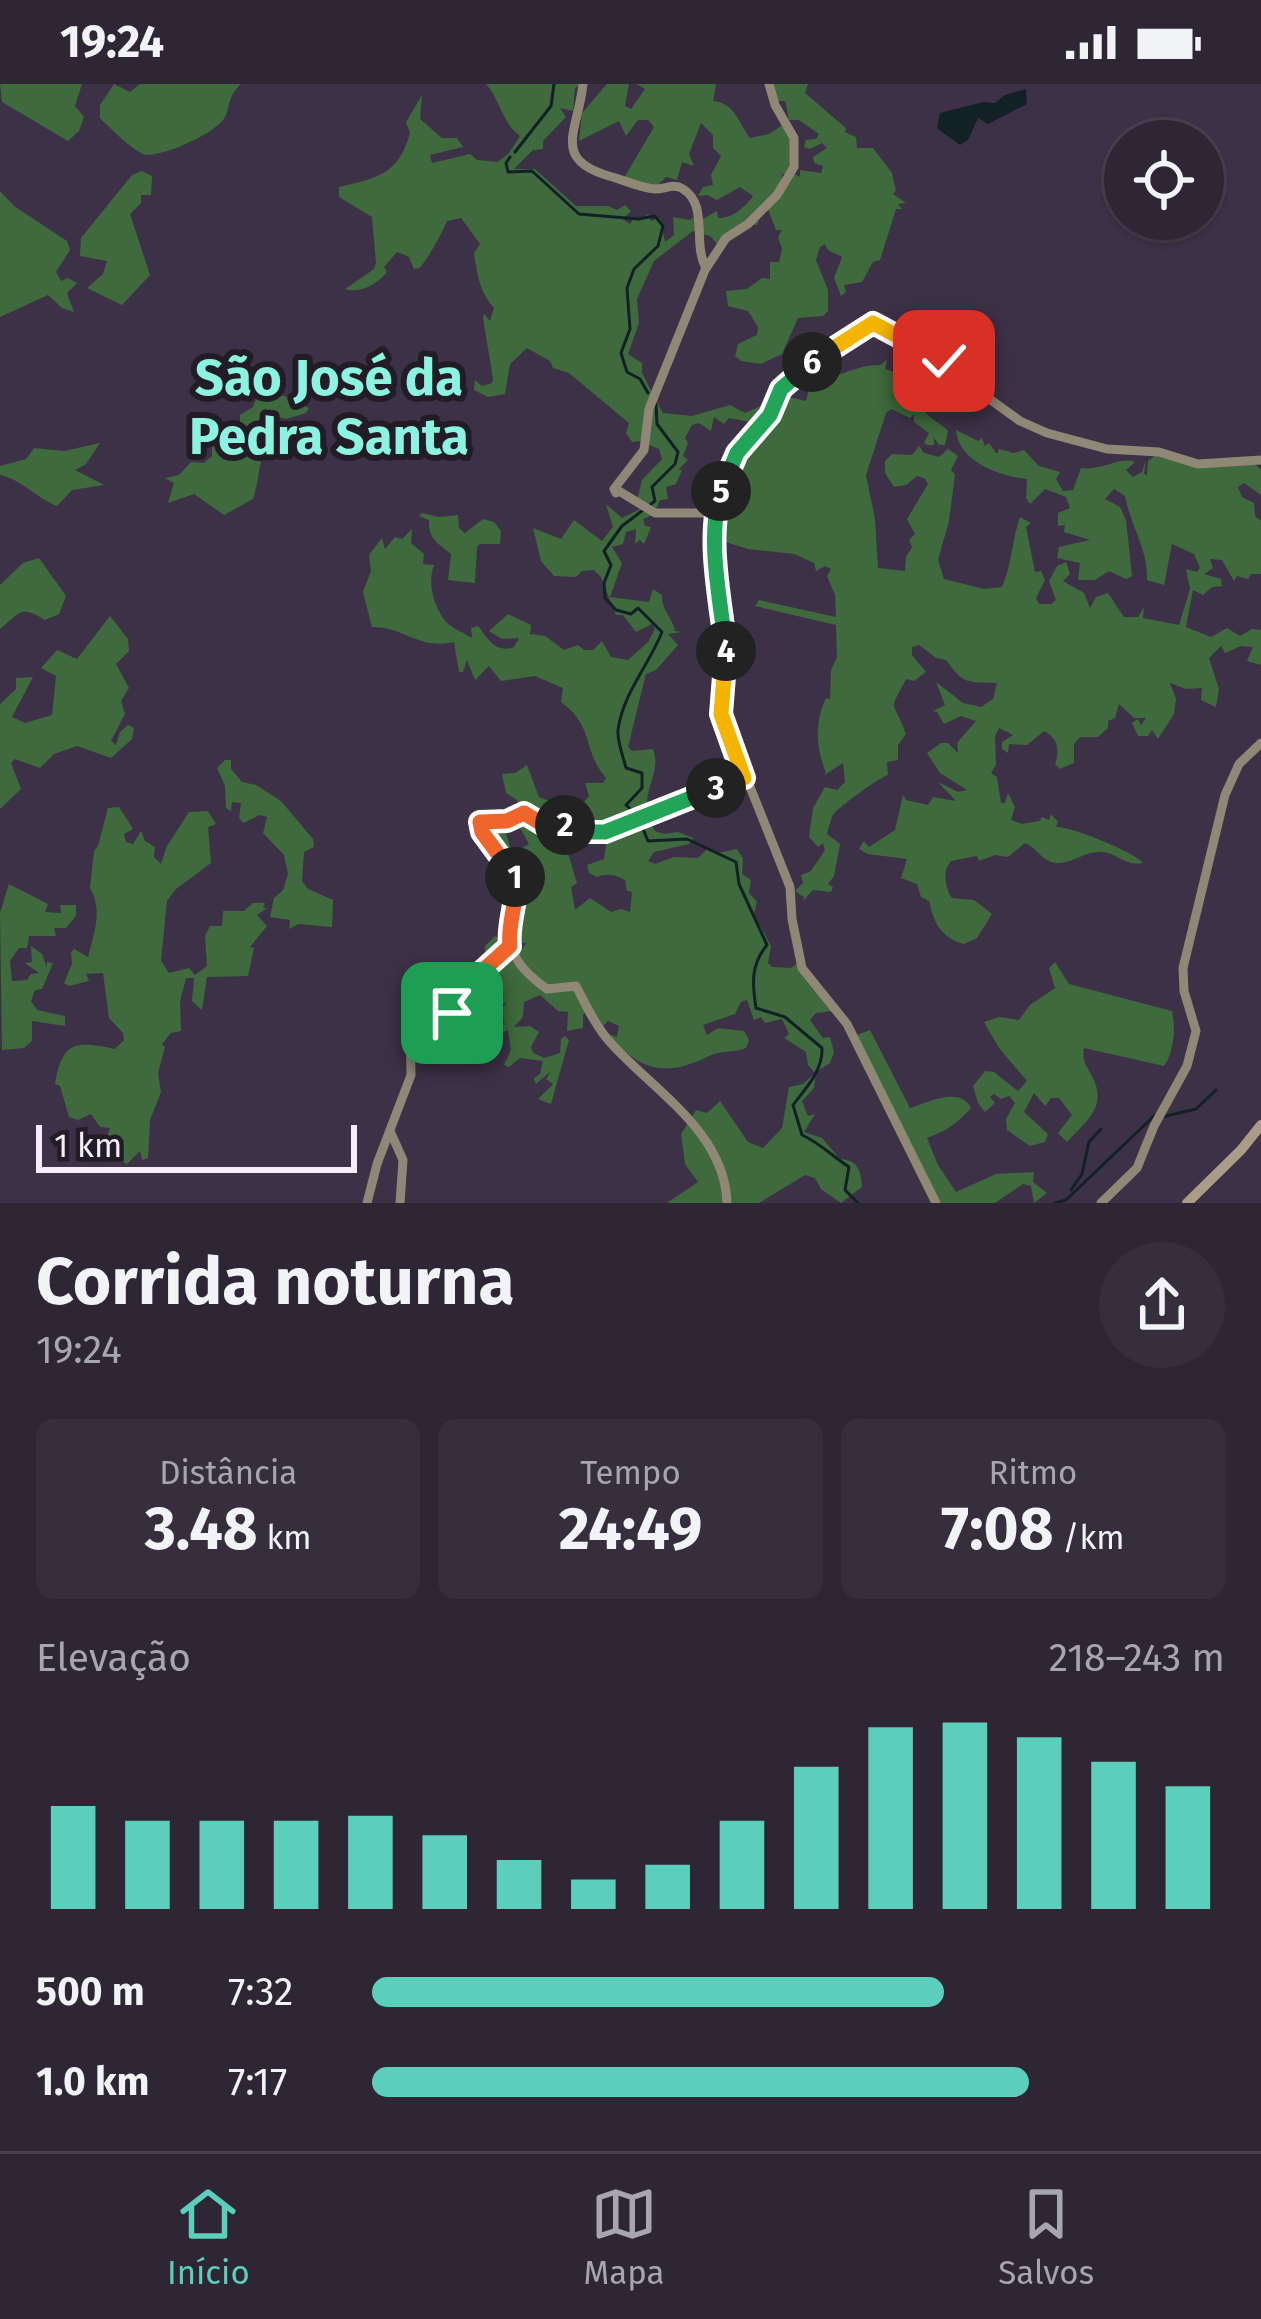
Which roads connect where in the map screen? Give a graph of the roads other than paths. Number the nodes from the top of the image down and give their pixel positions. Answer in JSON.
{"nodes":[{"id":1,"x":583,"y":84,"type":"edge"},
{"id":2,"x":769,"y":84,"type":"edge"},
{"id":3,"x":706,"y":268,"type":"junction"},
{"id":4,"x":1261,"y":460,"type":"edge"},
{"id":5,"x":716,"y":513,"type":"junction"},
{"id":6,"x":1261,"y":743,"type":"edge"},
{"id":7,"x":744,"y":778,"type":"junction"},
{"id":8,"x":510,"y":946,"type":"junction"},
{"id":9,"x":1261,"y":1125,"type":"edge"},
{"id":10,"x":391,"y":1134,"type":"junction"},
{"id":11,"x":367,"y":1203,"type":"edge"},
{"id":12,"x":400,"y":1203,"type":"edge"},
{"id":13,"x":727,"y":1203,"type":"edge"},
{"id":14,"x":936,"y":1203,"type":"edge"},
{"id":15,"x":1101,"y":1203,"type":"edge"},
{"id":16,"x":1187,"y":1203,"type":"edge"}],
"edges":[{"from":1,"to":3,"type":"street"},
{"from":2,"to":3,"type":"street"},
{"from":3,"to":5,"type":"street"},
{"from":4,"to":5,"type":"street"},
{"from":5,"to":7,"type":"street"},
{"from":6,"to":15,"type":"street"},
{"from":7,"to":8,"type":"street"},
{"from":7,"to":14,"type":"street"},
{"from":8,"to":10,"type":"street"},
{"from":8,"to":13,"type":"street"},
{"from":9,"to":16,"type":"main road"},
{"from":10,"to":11,"type":"street"},
{"from":10,"to":12,"type":"street"}]}
